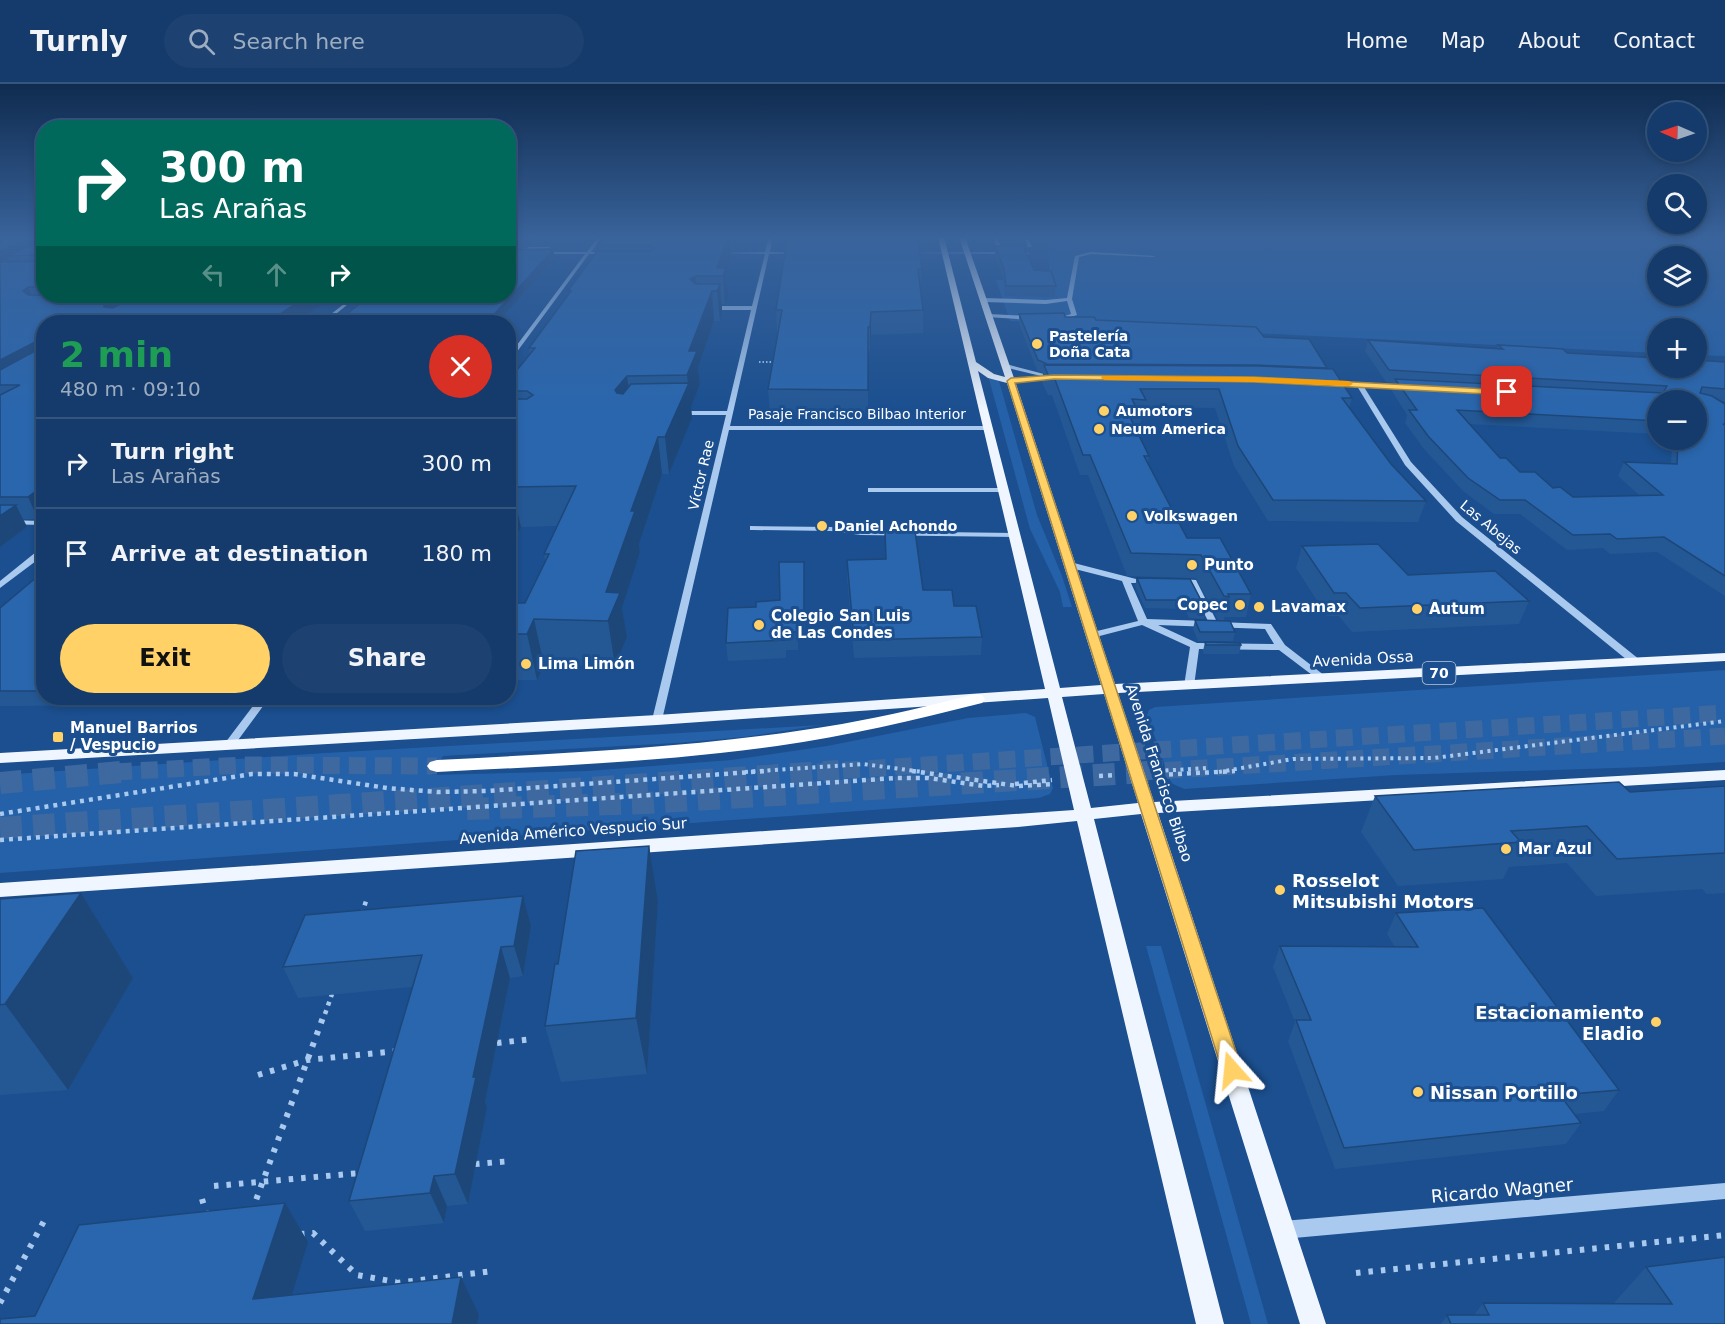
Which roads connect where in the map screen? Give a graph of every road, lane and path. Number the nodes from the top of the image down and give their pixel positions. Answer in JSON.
{"nodes":[{"id":1,"x":557,"y":295,"type":"edge"},
{"id":2,"x":757,"y":295,"type":"edge"},
{"id":3,"x":955,"y":295,"type":"edge"},
{"id":4,"x":982,"y":295,"type":"edge"},
{"id":5,"x":1070,"y":295,"type":"edge"},
{"id":6,"x":1069,"y":299,"type":"junction"},
{"id":7,"x":984,"y":300,"type":"junction"},
{"id":8,"x":1030,"y":302,"type":"junction"},
{"id":9,"x":347,"y":303,"type":"edge"},
{"id":10,"x":1042,"y":307,"type":"dead end"},
{"id":11,"x":698,"y":308,"type":"edge"},
{"id":12,"x":754,"y":308,"type":"junction"},
{"id":13,"x":331,"y":315,"type":"edge"},
{"id":14,"x":989,"y":316,"type":"junction"},
{"id":15,"x":1041,"y":317,"type":"edge"},
{"id":16,"x":1052,"y":319,"type":"edge"},
{"id":17,"x":516,"y":351,"type":"edge"},
{"id":18,"x":757,"y":362,"type":"dead end"},
{"id":19,"x":783,"y":362,"type":"edge"},
{"id":20,"x":971,"y":362,"type":"junction"},
{"id":21,"x":1006,"y":366,"type":"junction"},
{"id":22,"x":1054,"y":377,"type":"junction"},
{"id":23,"x":1065,"y":377,"type":"edge"},
{"id":24,"x":1011,"y":381,"type":"junction"},
{"id":25,"x":1324,"y":382,"type":"edge"},
{"id":26,"x":1359,"y":384,"type":"junction"},
{"id":27,"x":1415,"y":387,"type":"edge"},
{"id":28,"x":669,"y":413,"type":"edge"},
{"id":29,"x":729,"y":413,"type":"junction"},
{"id":30,"x":726,"y":428,"type":"junction"},
{"id":31,"x":988,"y":428,"type":"junction"},
{"id":32,"x":871,"y":490,"type":"dead end"},
{"id":33,"x":1003,"y":490,"type":"junction"},
{"id":34,"x":0,"y":522,"type":"edge"},
{"id":35,"x":36,"y":523,"type":"edge"},
{"id":36,"x":753,"y":528,"type":"dead end"},
{"id":37,"x":1015,"y":535,"type":"junction"},
{"id":38,"x":36,"y":556,"type":"edge"},
{"id":39,"x":1070,"y":565,"type":"junction"},
{"id":40,"x":1126,"y":581,"type":"junction"},
{"id":41,"x":1149,"y":581,"type":"edge"},
{"id":42,"x":1171,"y":582,"type":"edge"},
{"id":43,"x":0,"y":585,"type":"edge"},
{"id":44,"x":1143,"y":622,"type":"junction"},
{"id":45,"x":1214,"y":624,"type":"junction"},
{"id":46,"x":1092,"y":635,"type":"junction"},
{"id":47,"x":1195,"y":646,"type":"junction"},
{"id":48,"x":1281,"y":647,"type":"junction"},
{"id":49,"x":1725,"y":657,"type":"edge"},
{"id":50,"x":1636,"y":662,"type":"junction"},
{"id":51,"x":1324,"y":679,"type":"junction"},
{"id":52,"x":1189,"y":686,"type":"junction"},
{"id":53,"x":1110,"y":689,"type":"junction"},
{"id":54,"x":1054,"y":694,"type":"junction"},
{"id":55,"x":976,"y":699,"type":"junction"},
{"id":56,"x":259,"y":705,"type":"edge"},
{"id":57,"x":657,"y":720,"type":"junction"},
{"id":58,"x":1725,"y":721,"type":"edge"},
{"id":59,"x":229,"y":745,"type":"junction"},
{"id":60,"x":0,"y":758,"type":"edge"},
{"id":61,"x":437,"y":766,"type":"tunnel mouth"},
{"id":62,"x":1208,"y":768,"type":"dead end"},
{"id":63,"x":1137,"y":774,"type":"junction"},
{"id":64,"x":1725,"y":776,"type":"edge"},
{"id":65,"x":1076,"y":780,"type":"junction"},
{"id":66,"x":1006,"y":784,"type":"junction"},
{"id":67,"x":1148,"y":808,"type":"junction"},
{"id":68,"x":0,"y":814,"type":"edge"},
{"id":69,"x":1085,"y":815,"type":"junction"},
{"id":70,"x":0,"y":840,"type":"edge"},
{"id":71,"x":0,"y":890,"type":"edge"},
{"id":72,"x":366,"y":901,"type":"dead end"},
{"id":73,"x":358,"y":923,"type":"edge"},
{"id":74,"x":332,"y":994,"type":"dead end"},
{"id":75,"x":533,"y":1039,"type":"dead end"},
{"id":76,"x":497,"y":1043,"type":"dead end"},
{"id":77,"x":404,"y":1050,"type":"edge"},
{"id":78,"x":307,"y":1060,"type":"junction"},
{"id":79,"x":258,"y":1075,"type":"dead end"},
{"id":80,"x":512,"y":1161,"type":"dead end"},
{"id":81,"x":475,"y":1164,"type":"dead end"},
{"id":82,"x":370,"y":1172,"type":"edge"},
{"id":83,"x":263,"y":1181,"type":"junction"},
{"id":84,"x":214,"y":1186,"type":"dead end"},
{"id":85,"x":1725,"y":1191,"type":"edge"},
{"id":86,"x":202,"y":1200,"type":"dead end"},
{"id":87,"x":251,"y":1215,"type":"edge"},
{"id":88,"x":208,"y":1220,"type":"edge"},
{"id":89,"x":44,"y":1221,"type":"dead end"},
{"id":90,"x":1283,"y":1230,"type":"junction"},
{"id":91,"x":290,"y":1234,"type":"dead end"},
{"id":92,"x":1725,"y":1235,"type":"edge"},
{"id":93,"x":493,"y":1271,"type":"dead end"},
{"id":94,"x":1356,"y":1273,"type":"dead end"},
{"id":95,"x":396,"y":1282,"type":"junction"},
{"id":96,"x":393,"y":1292,"type":"edge"},
{"id":97,"x":0,"y":1303,"type":"edge"},
{"id":98,"x":1210,"y":1324,"type":"edge"},
{"id":99,"x":1313,"y":1324,"type":"edge"}],
"edges":[{"from":1,"to":17,"type":"street"},
{"from":2,"to":12,"type":"street","name":"Víctor Rae"},
{"from":3,"to":20,"type":"main road"},
{"from":4,"to":7,"type":"main road","name":"Avenida Francisco Bilbao"},
{"from":5,"to":6,"type":"street"},
{"from":6,"to":8,"type":"street"},
{"from":6,"to":16,"type":"street"},
{"from":7,"to":8,"type":"street"},
{"from":7,"to":14,"type":"main road","name":"Avenida Francisco Bilbao"},
{"from":8,"to":10,"type":"street"},
{"from":9,"to":13,"type":"street"},
{"from":11,"to":12,"type":"street"},
{"from":12,"to":29,"type":"street","name":"Víctor Rae"},
{"from":14,"to":15,"type":"street"},
{"from":14,"to":21,"type":"main road","name":"Avenida Francisco Bilbao"},
{"from":18,"to":19,"type":"path"},
{"from":20,"to":24,"type":"main road"},
{"from":20,"to":31,"type":"main road"},
{"from":21,"to":22,"type":"street"},
{"from":21,"to":24,"type":"main road","name":"Avenida Francisco Bilbao"},
{"from":22,"to":23,"type":"street"},
{"from":22,"to":24,"type":"street"},
{"from":24,"to":39,"type":"main road","name":"Avenida Francisco Bilbao"},
{"from":25,"to":26,"type":"street"},
{"from":26,"to":27,"type":"street"},
{"from":26,"to":50,"type":"street","name":"Las Abejas"},
{"from":28,"to":29,"type":"street"},
{"from":29,"to":30,"type":"street","name":"Víctor Rae"},
{"from":30,"to":31,"type":"street","name":"Pasaje Francisco Bilbao Interior"},
{"from":30,"to":57,"type":"street","name":"Víctor Rae"},
{"from":31,"to":33,"type":"main road"},
{"from":32,"to":33,"type":"street"},
{"from":33,"to":37,"type":"main road"},
{"from":34,"to":35,"type":"street"},
{"from":36,"to":37,"type":"street"},
{"from":37,"to":54,"type":"main road"},
{"from":38,"to":43,"type":"street"},
{"from":39,"to":40,"type":"street"},
{"from":39,"to":46,"type":"main road","name":"Avenida Francisco Bilbao"},
{"from":40,"to":41,"type":"street"},
{"from":40,"to":44,"type":"street"},
{"from":42,"to":45,"type":"street"},
{"from":44,"to":45,"type":"street"},
{"from":44,"to":46,"type":"street"},
{"from":44,"to":47,"type":"street"},
{"from":45,"to":48,"type":"street"},
{"from":46,"to":53,"type":"main road","name":"Avenida Francisco Bilbao"},
{"from":47,"to":48,"type":"street"},
{"from":47,"to":52,"type":"street"},
{"from":48,"to":51,"type":"street"},
{"from":49,"to":50,"type":"main road","name":"Avenida Ossa","number":"70"},
{"from":50,"to":51,"type":"main road","name":"Avenida Ossa","number":"70"},
{"from":51,"to":52,"type":"main road","name":"Avenida Ossa","number":"70"},
{"from":52,"to":53,"type":"main road","name":"Avenida Ossa","number":"70"},
{"from":53,"to":54,"type":"main road","number":"70"},
{"from":53,"to":63,"type":"main road","name":"Avenida Francisco Bilbao"},
{"from":54,"to":55,"type":"main road","number":"70"},
{"from":54,"to":65,"type":"main road"},
{"from":55,"to":57,"type":"main road"},
{"from":55,"to":61,"type":"highway"},
{"from":56,"to":59,"type":"street"},
{"from":57,"to":59,"type":"main road"},
{"from":58,"to":63,"type":"path"},
{"from":59,"to":60,"type":"main road"},
{"from":62,"to":63,"type":"path"},
{"from":63,"to":65,"type":"path"},
{"from":63,"to":67,"type":"main road","name":"Avenida Francisco Bilbao"},
{"from":64,"to":67,"type":"main road"},
{"from":65,"to":66,"type":"path"},
{"from":65,"to":69,"type":"main road"},
{"from":66,"to":68,"type":"path"},
{"from":66,"to":70,"type":"path"},
{"from":67,"to":69,"type":"main road","name":"Avenida Américo Vespucio Sur"},
{"from":67,"to":90,"type":"main road","name":"Avenida Francisco Bilbao"},
{"from":69,"to":71,"type":"main road","name":"Avenida Américo Vespucio Sur"},
{"from":69,"to":98,"type":"main road"},
{"from":72,"to":73,"type":"path"},
{"from":74,"to":78,"type":"path"},
{"from":75,"to":76,"type":"path"},
{"from":77,"to":78,"type":"path"},
{"from":78,"to":79,"type":"path"},
{"from":78,"to":83,"type":"path"},
{"from":80,"to":81,"type":"path"},
{"from":82,"to":83,"type":"path"},
{"from":83,"to":84,"type":"path"},
{"from":83,"to":87,"type":"path"},
{"from":85,"to":90,"type":"street","name":"Ricardo Wagner"},
{"from":86,"to":88,"type":"path"},
{"from":89,"to":97,"type":"path"},
{"from":90,"to":99,"type":"main road","name":"Avenida Francisco Bilbao"},
{"from":91,"to":95,"type":"path"},
{"from":92,"to":94,"type":"path"},
{"from":93,"to":95,"type":"path"},
{"from":95,"to":96,"type":"path"}]}
